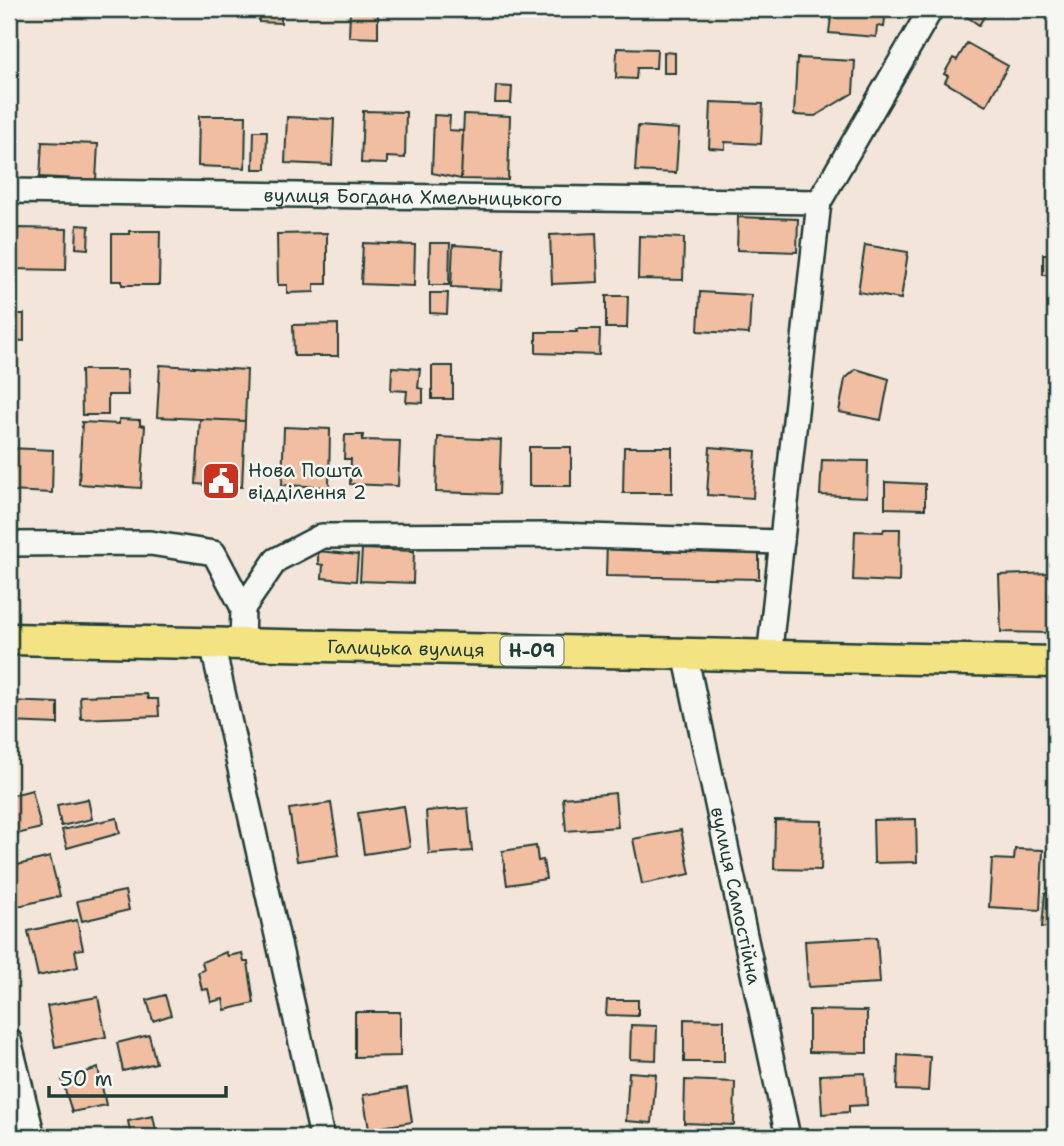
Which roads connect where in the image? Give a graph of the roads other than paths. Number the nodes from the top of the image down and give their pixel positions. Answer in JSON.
{"nodes":[{"id":1,"x":931,"y":9,"type":"edge"},
{"id":2,"x":9,"y":191,"type":"edge"},
{"id":3,"x":819,"y":202,"type":"junction"},
{"id":4,"x":782,"y":542,"type":"junction"},
{"id":5,"x":9,"y":544,"type":"edge"},
{"id":6,"x":243,"y":608,"type":"junction"},
{"id":7,"x":9,"y":639,"type":"edge"},
{"id":8,"x":212,"y":643,"type":"junction"},
{"id":9,"x":242,"y":644,"type":"junction"},
{"id":10,"x":685,"y":654,"type":"junction"},
{"id":11,"x":769,"y":658,"type":"junction"},
{"id":12,"x":1055,"y":662,"type":"edge"},
{"id":13,"x":9,"y":1040,"type":"edge"},
{"id":14,"x":33,"y":1137,"type":"edge"},
{"id":15,"x":322,"y":1137,"type":"edge"},
{"id":16,"x":788,"y":1137,"type":"edge"}],
"edges":[{"from":1,"to":3,"type":"street"},
{"from":2,"to":3,"type":"street","name":"вулиця Богдана Хмельницького"},
{"from":3,"to":4,"type":"street"},
{"from":4,"to":6,"type":"street"},
{"from":4,"to":11,"type":"street"},
{"from":5,"to":6,"type":"street"},
{"from":6,"to":9,"type":"street"},
{"from":7,"to":8,"type":"main road","name":"Галицька вулиця","number":"Н-09"},
{"from":8,"to":9,"type":"main road","name":"Галицька вулиця","number":"Н-09"},
{"from":8,"to":15,"type":"street"},
{"from":9,"to":10,"type":"main road","name":"Галицька вулиця","number":"Н-09"},
{"from":10,"to":11,"type":"main road","name":"Галицька вулиця","number":"Н-09"},
{"from":10,"to":16,"type":"street","name":"вулиця Самостійна"},
{"from":11,"to":12,"type":"main road","name":"Галицька вулиця","number":"Н-09"},
{"from":13,"to":14,"type":"street"}]}
